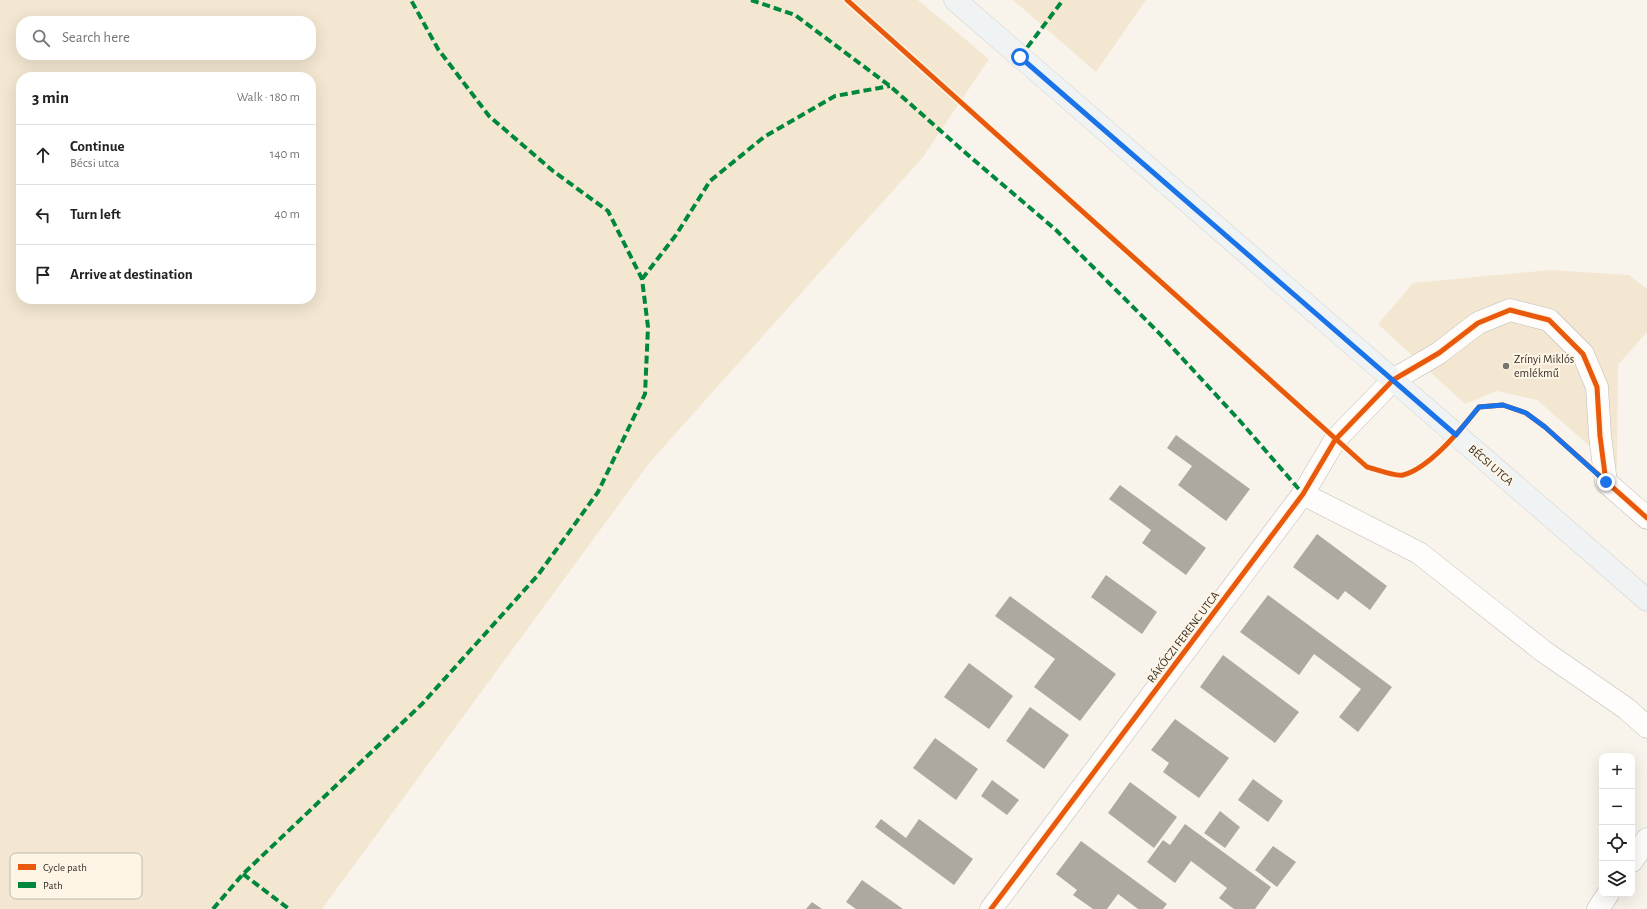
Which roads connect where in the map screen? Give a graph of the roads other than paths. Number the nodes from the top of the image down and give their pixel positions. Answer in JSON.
{"nodes":[{"id":1,"x":954,"y":0,"type":"edge"},
{"id":2,"x":1393,"y":380,"type":"junction"},
{"id":3,"x":1303,"y":494,"type":"junction"},
{"id":4,"x":1647,"y":518,"type":"edge"},
{"id":5,"x":1647,"y":600,"type":"edge"},
{"id":6,"x":1647,"y":727,"type":"edge"},
{"id":7,"x":1647,"y":839,"type":"edge"},
{"id":8,"x":1635,"y":856,"type":"edge"},
{"id":9,"x":1606,"y":897,"type":"edge"},
{"id":10,"x":991,"y":909,"type":"edge"},
{"id":11,"x":1598,"y":909,"type":"edge"}],
"edges":[{"from":1,"to":2,"type":"main road","name":"BÉCSI UTCA"},
{"from":2,"to":3,"type":"street","name":"RÁKÓCZI FERENC UTCA"},
{"from":2,"to":4,"type":"street","name":"RÁKÓCZI FERENC UTCA"},
{"from":2,"to":5,"type":"main road","name":"BÉCSI UTCA"},
{"from":3,"to":6,"type":"street"},
{"from":3,"to":10,"type":"street","name":"RÁKÓCZI FERENC UTCA"},
{"from":7,"to":8,"type":"street"},
{"from":9,"to":11,"type":"street"}]}
